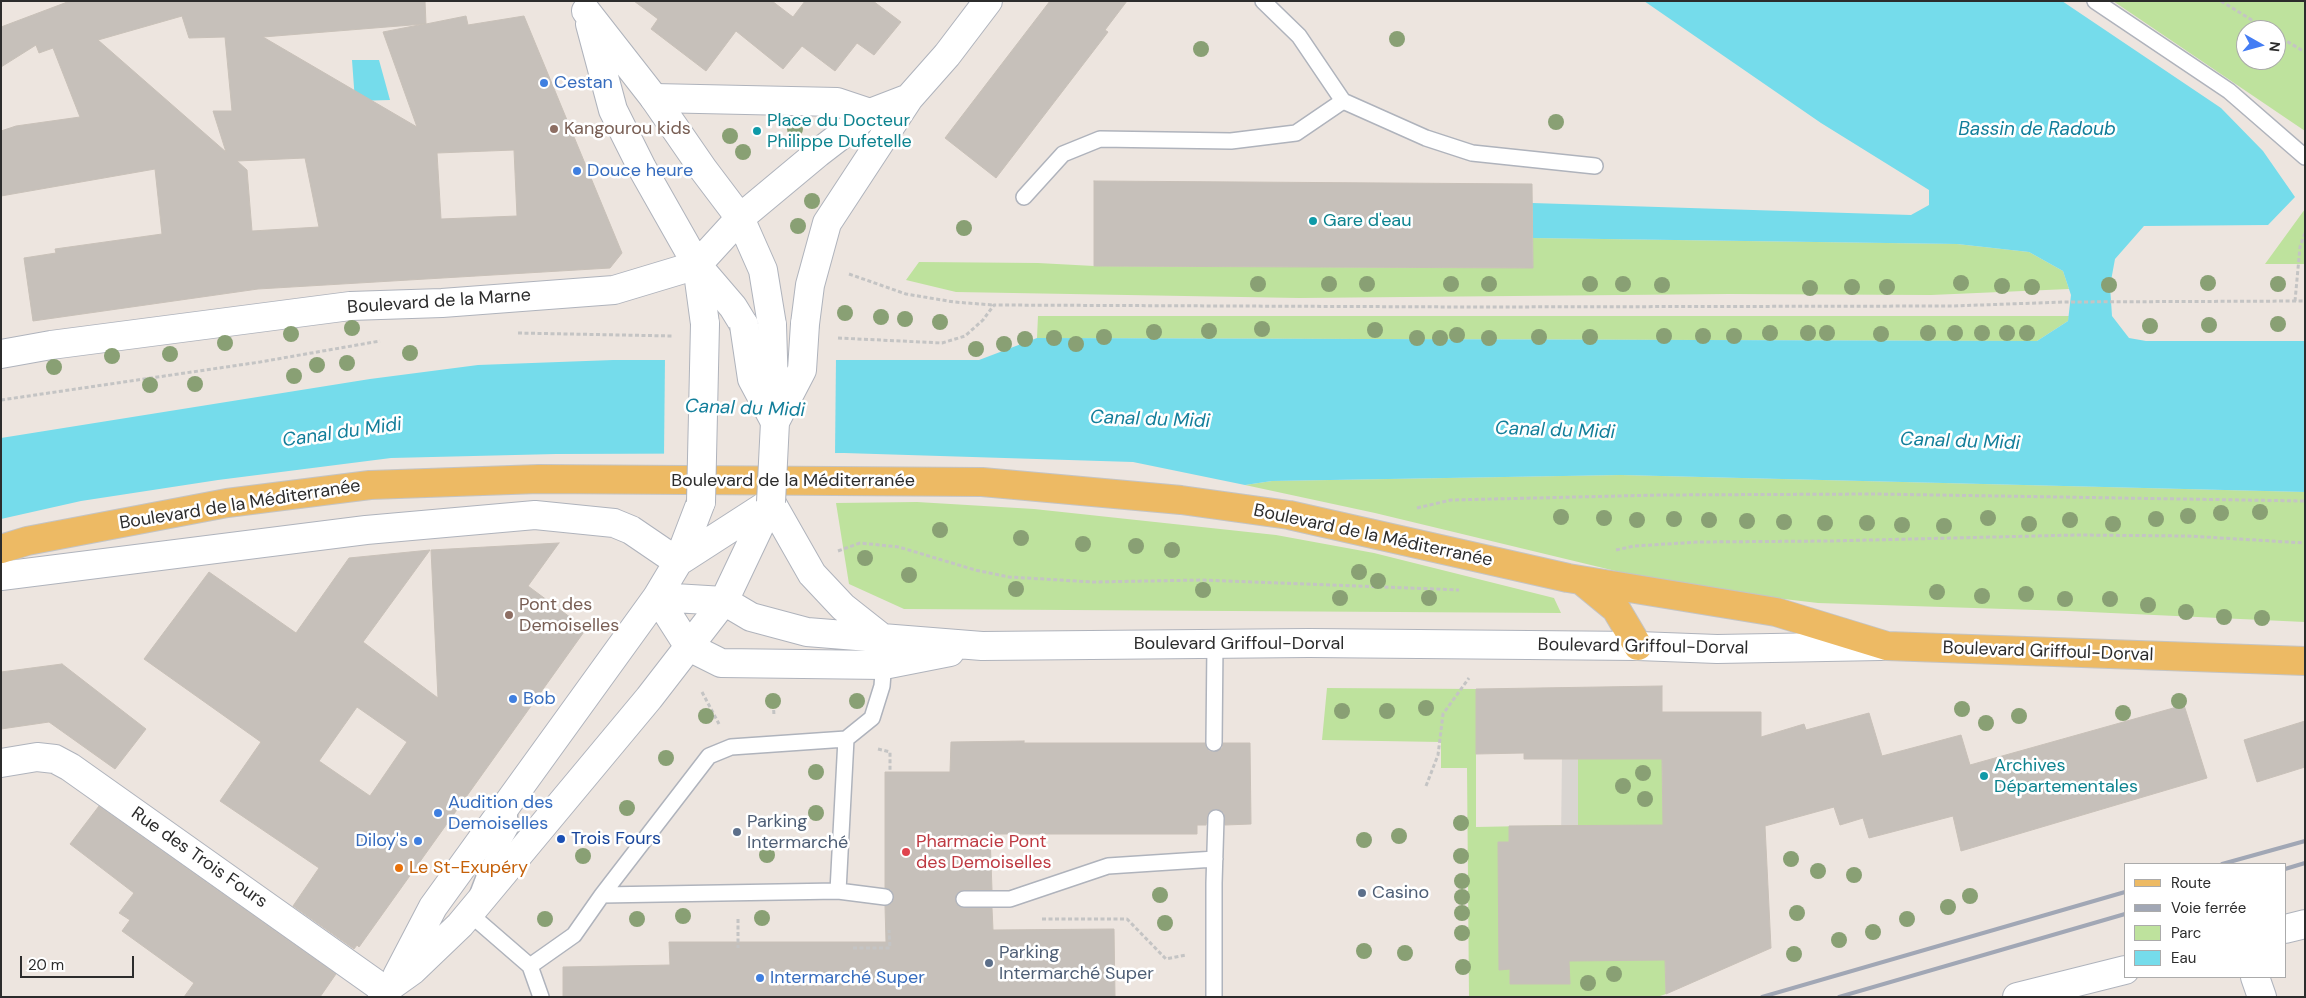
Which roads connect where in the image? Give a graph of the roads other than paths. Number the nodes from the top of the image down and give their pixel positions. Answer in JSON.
{"nodes":[{"id":1,"x":988,"y":1,"type":"edge"},
{"id":2,"x":1263,"y":1,"type":"edge"},
{"id":3,"x":2095,"y":1,"type":"edge"},
{"id":4,"x":584,"y":6,"type":"edge"},
{"id":5,"x":654,"y":98,"type":"junction"},
{"id":6,"x":909,"y":98,"type":"junction"},
{"id":7,"x":1343,"y":101,"type":"junction"},
{"id":8,"x":870,"y":113,"type":"junction"},
{"id":9,"x":2305,"y":157,"type":"edge"},
{"id":10,"x":1594,"y":166,"type":"dead end"},
{"id":11,"x":1024,"y":197,"type":"dead end"},
{"id":12,"x":740,"y":218,"type":"junction"},
{"id":13,"x":697,"y":265,"type":"junction"},
{"id":14,"x":1,"y":354,"type":"edge"},
{"id":15,"x":775,"y":422,"type":"junction"},
{"id":16,"x":771,"y":502,"type":"junction"},
{"id":17,"x":1,"y":549,"type":"edge"},
{"id":18,"x":678,"y":562,"type":"junction"},
{"id":19,"x":1,"y":576,"type":"edge"},
{"id":20,"x":1581,"y":580,"type":"junction"},
{"id":21,"x":657,"y":597,"type":"junction"},
{"id":22,"x":724,"y":601,"type":"junction"},
{"id":23,"x":881,"y":637,"type":"junction"},
{"id":24,"x":1215,"y":644,"type":"junction"},
{"id":25,"x":982,"y":646,"type":"junction"},
{"id":26,"x":1638,"y":646,"type":"junction"},
{"id":27,"x":1887,"y":646,"type":"junction"},
{"id":28,"x":689,"y":647,"type":"junction"},
{"id":29,"x":2305,"y":661,"type":"edge"},
{"id":30,"x":884,"y":665,"type":"junction"},
{"id":31,"x":846,"y":739,"type":"junction"},
{"id":32,"x":1214,"y":743,"type":"dead end"},
{"id":33,"x":1,"y":763,"type":"edge"},
{"id":34,"x":509,"y":802,"type":"junction"},
{"id":35,"x":1216,"y":818,"type":"dead end"},
{"id":36,"x":1215,"y":859,"type":"junction"},
{"id":37,"x":838,"y":891,"type":"junction"},
{"id":38,"x":602,"y":895,"type":"junction"},
{"id":39,"x":885,"y":897,"type":"dead end"},
{"id":40,"x":964,"y":898,"type":"dead end"},
{"id":41,"x":470,"y":914,"type":"junction"},
{"id":42,"x":2305,"y":924,"type":"edge"},
{"id":43,"x":2286,"y":929,"type":"edge"},
{"id":44,"x":530,"y":966,"type":"junction"},
{"id":45,"x":2124,"y":970,"type":"edge"},
{"id":46,"x":2255,"y":978,"type":"edge"},
{"id":47,"x":387,"y":991,"type":"edge"},
{"id":48,"x":541,"y":997,"type":"edge"},
{"id":49,"x":1214,"y":997,"type":"edge"},
{"id":50,"x":2018,"y":997,"type":"edge"},
{"id":51,"x":2262,"y":997,"type":"edge"}],
"edges":[{"from":1,"to":6,"type":"main road"},
{"from":2,"to":7,"type":"lane"},
{"from":3,"to":9,"type":"lane"},
{"from":4,"to":5,"type":"main road"},
{"from":4,"to":13,"type":"main road"},
{"from":5,"to":8,"type":"main road"},
{"from":5,"to":12,"type":"main road"},
{"from":6,"to":8,"type":"main road"},
{"from":6,"to":15,"type":"main road","bridge":true},
{"from":7,"to":10,"type":"lane"},
{"from":7,"to":11,"type":"lane"},
{"from":8,"to":12,"type":"main road"},
{"from":12,"to":13,"type":"main road"},
{"from":12,"to":15,"type":"main road","bridge":true},
{"from":13,"to":14,"type":"main road","name":"Boulevard de la Marne"},
{"from":13,"to":15,"type":"main road","bridge":true},
{"from":13,"to":18,"type":"main road","bridge":true},
{"from":15,"to":16,"type":"main road","bridge":true},
{"from":16,"to":18,"type":"main road"},
{"from":16,"to":22,"type":"main road"},
{"from":16,"to":23,"type":"main road"},
{"from":17,"to":20,"type":"main road","name":"Boulevard de la Méditerranée"},
{"from":18,"to":19,"type":"main road","name":"Boulevard de la Méditerranée"},
{"from":18,"to":21,"type":"main road"},
{"from":20,"to":26,"type":"main road"},
{"from":20,"to":27,"type":"main road","name":"Boulevard de la Méditerranée"},
{"from":21,"to":22,"type":"main road","name":"Boulevard Griffoul-Dorval"},
{"from":21,"to":28,"type":"main road"},
{"from":21,"to":34,"type":"main road"},
{"from":22,"to":23,"type":"main road","name":"Boulevard Griffoul-Dorval"},
{"from":22,"to":28,"type":"main road"},
{"from":23,"to":25,"type":"main road","name":"Boulevard Griffoul-Dorval"},
{"from":23,"to":30,"type":"lane"},
{"from":24,"to":25,"type":"main road","name":"Boulevard Griffoul-Dorval"},
{"from":24,"to":26,"type":"main road","name":"Boulevard Griffoul-Dorval"},
{"from":24,"to":32,"type":"lane"},
{"from":25,"to":30,"type":"main road","name":"Boulevard Griffoul-Dorval"},
{"from":26,"to":27,"type":"main road","name":"Boulevard Griffoul-Dorval"},
{"from":27,"to":29,"type":"main road","name":"Boulevard Griffoul-Dorval"},
{"from":28,"to":30,"type":"main road","name":"Boulevard Griffoul-Dorval"},
{"from":28,"to":41,"type":"main road"},
{"from":30,"to":31,"type":"lane"},
{"from":31,"to":37,"type":"lane"},
{"from":31,"to":38,"type":"lane"},
{"from":33,"to":47,"type":"main road","name":"Rue des Trois Fours"},
{"from":34,"to":41,"type":"lane"},
{"from":34,"to":47,"type":"main road"},
{"from":35,"to":36,"type":"lane"},
{"from":36,"to":40,"type":"lane"},
{"from":36,"to":49,"type":"lane"},
{"from":37,"to":38,"type":"lane"},
{"from":37,"to":39,"type":"lane"},
{"from":38,"to":44,"type":"lane"},
{"from":41,"to":44,"type":"lane"},
{"from":41,"to":47,"type":"main road"},
{"from":42,"to":43,"type":"main road"},
{"from":44,"to":48,"type":"lane"},
{"from":45,"to":50,"type":"main road"},
{"from":46,"to":51,"type":"main road"}]}
